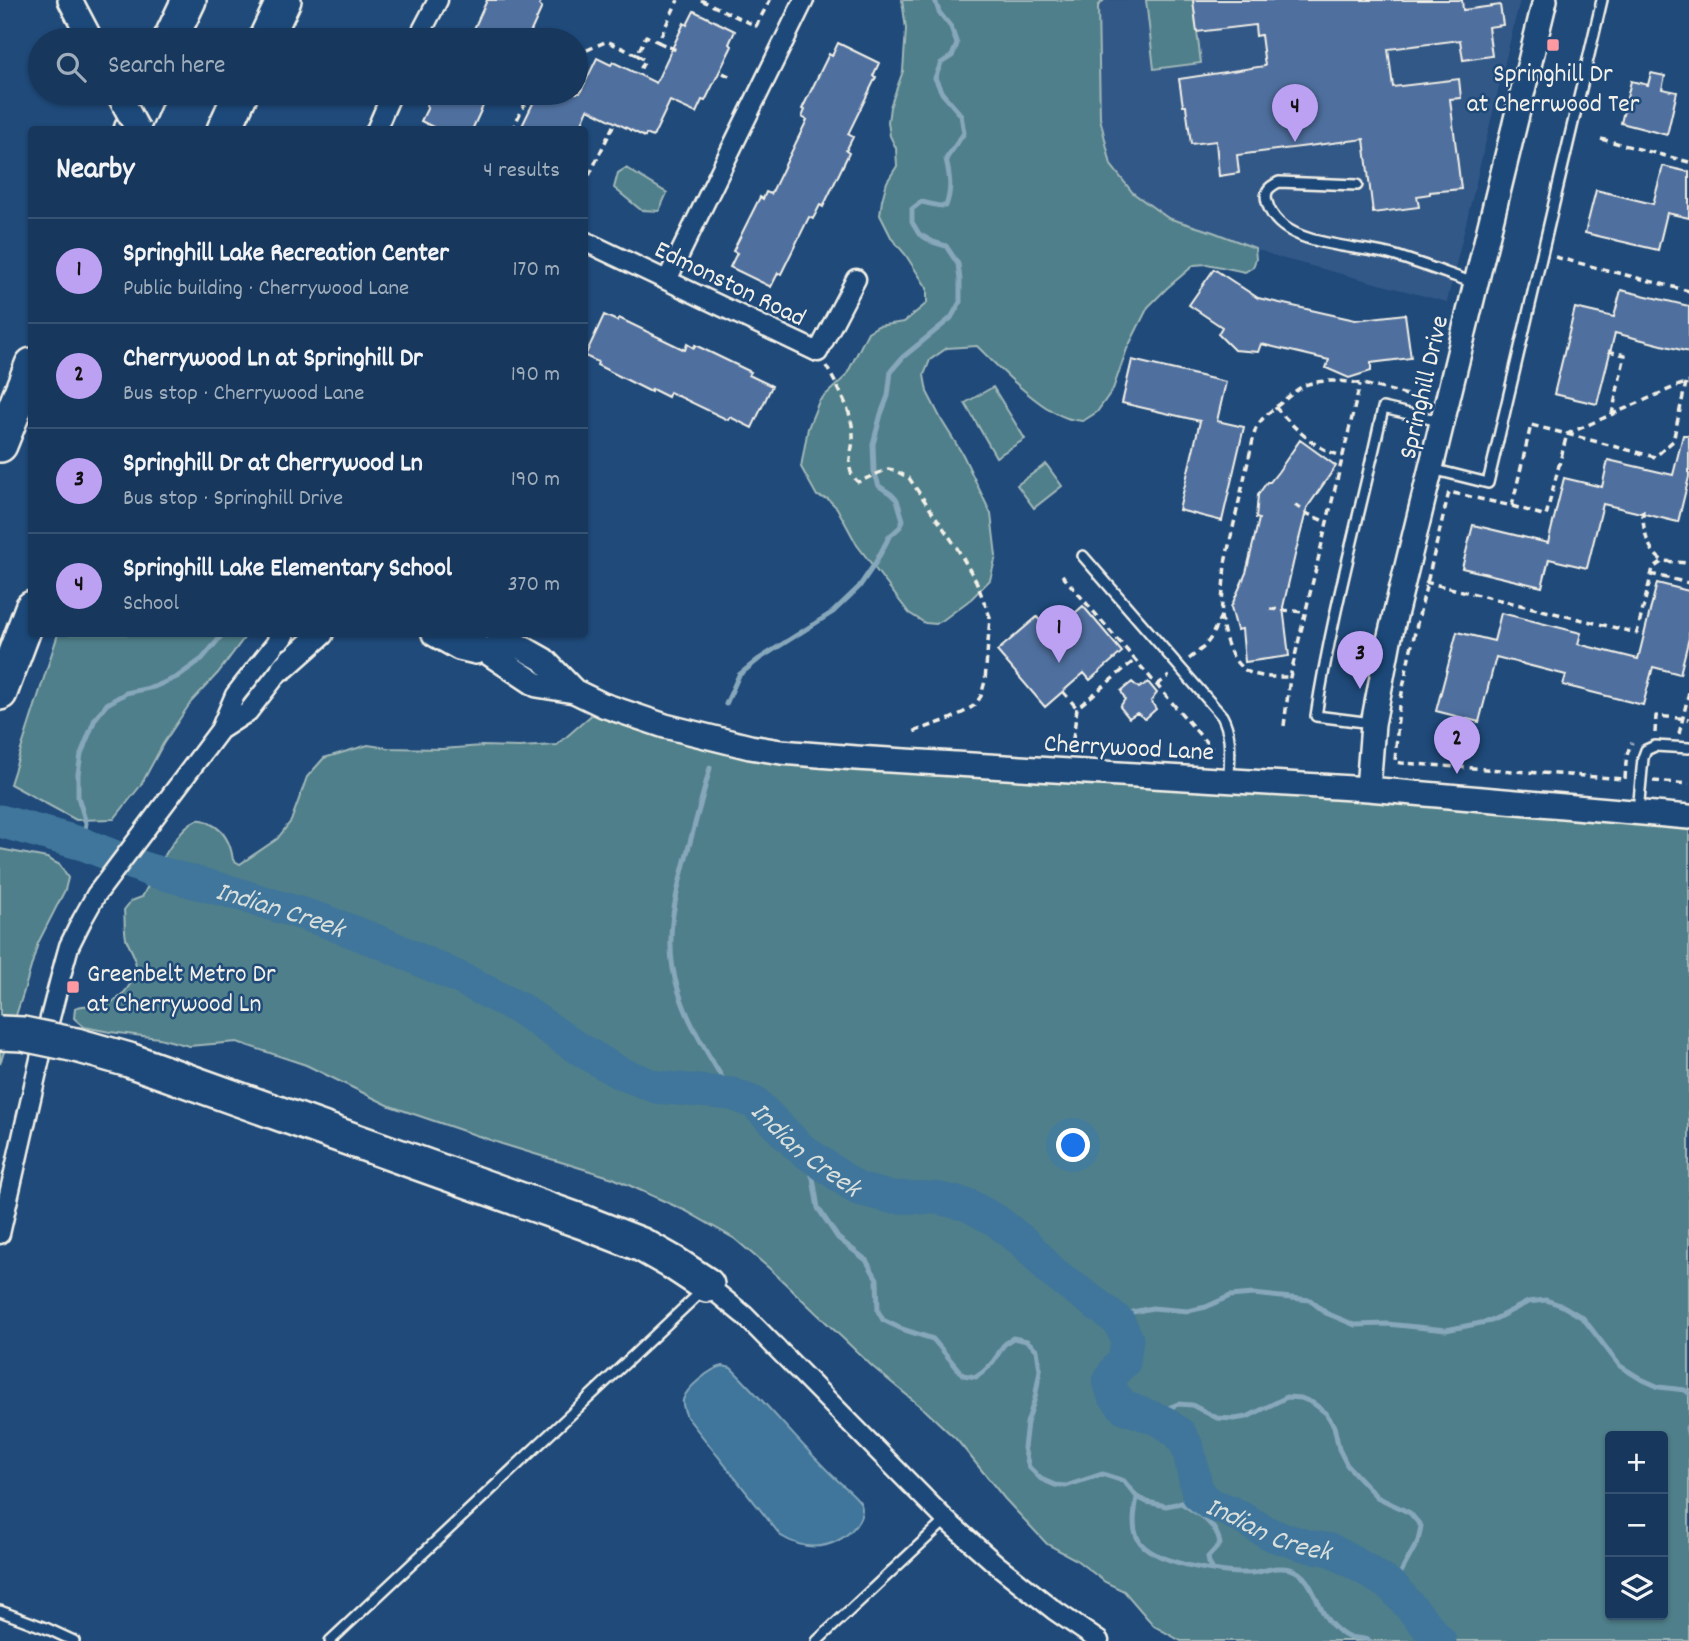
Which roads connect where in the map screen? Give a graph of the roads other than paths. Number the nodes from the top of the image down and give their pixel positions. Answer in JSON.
{"nodes":[{"id":1,"x":70,"y":0,"type":"edge"},
{"id":2,"x":189,"y":0,"type":"edge"},
{"id":3,"x":284,"y":0,"type":"edge"},
{"id":4,"x":438,"y":0,"type":"edge"},
{"id":5,"x":804,"y":0,"type":"edge"},
{"id":6,"x":1545,"y":0,"type":"edge"},
{"id":7,"x":1602,"y":0,"type":"edge"},
{"id":8,"x":85,"y":28,"type":"edge"},
{"id":9,"x":176,"y":28,"type":"edge"},
{"id":10,"x":271,"y":28,"type":"edge"},
{"id":11,"x":423,"y":28,"type":"edge"},
{"id":12,"x":124,"y":105,"type":"edge"},
{"id":13,"x":142,"y":105,"type":"edge"},
{"id":14,"x":235,"y":105,"type":"edge"},
{"id":15,"x":387,"y":105,"type":"edge"},
{"id":16,"x":133,"y":126,"type":"edge"},
{"id":17,"x":136,"y":126,"type":"edge"},
{"id":18,"x":226,"y":126,"type":"edge"},
{"id":19,"x":378,"y":126,"type":"edge"},
{"id":20,"x":1357,"y":185,"type":"dead end"},
{"id":21,"x":588,"y":242,"type":"edge"},
{"id":22,"x":856,"y":279,"type":"dead end"},
{"id":23,"x":667,"y":280,"type":"junction"},
{"id":24,"x":1475,"y":284,"type":"junction"},
{"id":25,"x":28,"y":375,"type":"edge"},
{"id":26,"x":1442,"y":422,"type":"junction"},
{"id":27,"x":0,"y":444,"type":"edge"},
{"id":28,"x":1431,"y":468,"type":"junction"},
{"id":29,"x":1083,"y":556,"type":"dead end"},
{"id":30,"x":28,"y":619,"type":"edge"},
{"id":31,"x":280,"y":637,"type":"edge"},
{"id":32,"x":307,"y":637,"type":"edge"},
{"id":33,"x":318,"y":637,"type":"edge"},
{"id":34,"x":440,"y":637,"type":"edge"},
{"id":35,"x":470,"y":637,"type":"edge"},
{"id":36,"x":496,"y":645,"type":"edge"},
{"id":37,"x":284,"y":667,"type":"junction"},
{"id":38,"x":0,"y":693,"type":"edge"},
{"id":39,"x":1373,"y":724,"type":"junction"},
{"id":40,"x":220,"y":730,"type":"junction"},
{"id":41,"x":1689,"y":748,"type":"edge"},
{"id":42,"x":1229,"y":780,"type":"junction"},
{"id":43,"x":1368,"y":789,"type":"junction"},
{"id":44,"x":1638,"y":812,"type":"junction"},
{"id":45,"x":1689,"y":817,"type":"edge"},
{"id":46,"x":0,"y":1033,"type":"edge"},
{"id":47,"x":0,"y":1234,"type":"edge"},
{"id":48,"x":707,"y":1285,"type":"junction"},
{"id":49,"x":946,"y":1520,"type":"junction"},
{"id":50,"x":0,"y":1611,"type":"edge"},
{"id":51,"x":74,"y":1641,"type":"edge"},
{"id":52,"x":330,"y":1641,"type":"edge"},
{"id":53,"x":817,"y":1641,"type":"edge"},
{"id":54,"x":1099,"y":1641,"type":"edge"}],
"edges":[{"from":1,"to":8,"type":"street"},
{"from":2,"to":9,"type":"highway"},
{"from":3,"to":10,"type":"highway"},
{"from":4,"to":11,"type":"street"},
{"from":5,"to":23,"type":"street"},
{"from":6,"to":24,"type":"street","name":"Springhill Drive"},
{"from":7,"to":28,"type":"lane"},
{"from":12,"to":17,"type":"street","bridge":true},
{"from":13,"to":16,"type":"highway"},
{"from":14,"to":18,"type":"highway"},
{"from":15,"to":19,"type":"street"},
{"from":20,"to":24,"type":"lane"},
{"from":21,"to":23,"type":"street","name":"Edmonston Road"},
{"from":22,"to":23,"type":"street","name":"Edmonston Road"},
{"from":24,"to":26,"type":"street","name":"Springhill Drive"},
{"from":25,"to":27,"type":"highway"},
{"from":26,"to":28,"type":"street","name":"Springhill Drive"},
{"from":26,"to":39,"type":"lane"},
{"from":28,"to":39,"type":"street","name":"Springhill Drive"},
{"from":29,"to":42,"type":"lane"},
{"from":30,"to":38,"type":"highway"},
{"from":31,"to":40,"type":"street"},
{"from":32,"to":37,"type":"street"},
{"from":33,"to":37,"type":"street"},
{"from":34,"to":36,"type":"street"},
{"from":35,"to":36,"type":"street","name":"Cherrywood Lane"},
{"from":36,"to":42,"type":"street","name":"Cherrywood Lane"},
{"from":37,"to":40,"type":"street"},
{"from":39,"to":43,"type":"street","name":"Springhill Drive"},
{"from":40,"to":47,"type":"street"},
{"from":41,"to":44,"type":"lane"},
{"from":42,"to":43,"type":"street","name":"Cherrywood Lane"},
{"from":43,"to":44,"type":"street","name":"Cherrywood Lane"},
{"from":44,"to":45,"type":"street","name":"Cherrywood Lane"},
{"from":46,"to":48,"type":"highway","bridge":true},
{"from":48,"to":49,"type":"street"},
{"from":48,"to":52,"type":"lane"},
{"from":49,"to":53,"type":"lane"},
{"from":49,"to":54,"type":"street"},
{"from":50,"to":51,"type":"lane"}]}
